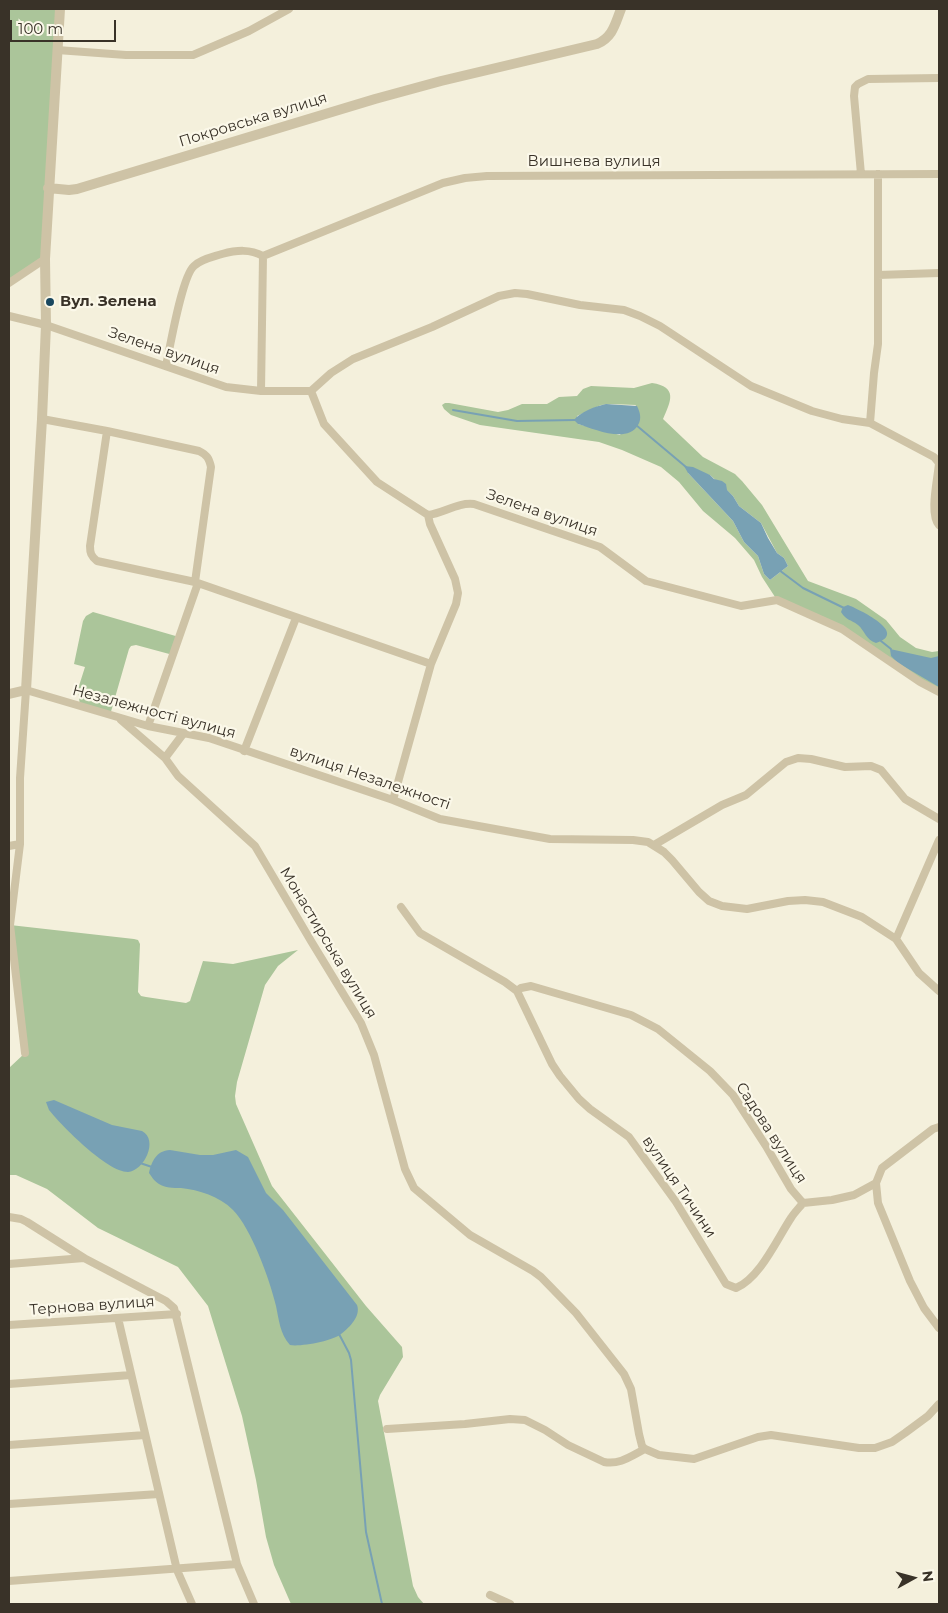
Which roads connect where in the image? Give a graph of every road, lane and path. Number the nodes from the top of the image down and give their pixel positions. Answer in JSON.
{"nodes":[{"id":1,"x":60,"y":9,"type":"edge"},
{"id":2,"x":289,"y":9,"type":"edge"},
{"id":3,"x":621,"y":9,"type":"edge"},
{"id":4,"x":57,"y":50,"type":"junction"},
{"id":5,"x":939,"y":78,"type":"edge"},
{"id":6,"x":861,"y":174,"type":"junction"},
{"id":7,"x":878,"y":174,"type":"junction"},
{"id":8,"x":939,"y":174,"type":"edge"},
{"id":9,"x":48,"y":188,"type":"junction"},
{"id":10,"x":264,"y":256,"type":"junction"},
{"id":11,"x":45,"y":259,"type":"junction"},
{"id":12,"x":939,"y":273,"type":"edge"},
{"id":13,"x":878,"y":275,"type":"junction"},
{"id":14,"x":9,"y":283,"type":"edge"},
{"id":15,"x":9,"y":316,"type":"edge"},
{"id":16,"x":46,"y":325,"type":"junction"},
{"id":17,"x":166,"y":366,"type":"junction"},
{"id":18,"x":261,"y":391,"type":"junction"},
{"id":19,"x":310,"y":391,"type":"junction"},
{"id":20,"x":42,"y":419,"type":"junction"},
{"id":21,"x":870,"y":423,"type":"junction"},
{"id":22,"x":108,"y":431,"type":"junction"},
{"id":23,"x":939,"y":463,"type":"edge"},
{"id":24,"x":428,"y":515,"type":"junction"},
{"id":25,"x":939,"y":525,"type":"edge"},
{"id":26,"x":196,"y":582,"type":"junction"},
{"id":27,"x":296,"y":618,"type":"junction"},
{"id":28,"x":431,"y":664,"type":"junction"},
{"id":29,"x":26,"y":690,"type":"junction"},
{"id":30,"x":939,"y":692,"type":"edge"},
{"id":31,"x":9,"y":694,"type":"edge"},
{"id":32,"x":118,"y":718,"type":"junction"},
{"id":33,"x":148,"y":726,"type":"junction"},
{"id":34,"x":183,"y":734,"type":"junction"},
{"id":35,"x":244,"y":751,"type":"junction"},
{"id":36,"x":165,"y":758,"type":"junction"},
{"id":37,"x":393,"y":800,"type":"junction"},
{"id":38,"x":939,"y":819,"type":"edge"},
{"id":39,"x":939,"y":840,"type":"edge"},
{"id":40,"x":20,"y":844,"type":"junction"},
{"id":41,"x":654,"y":844,"type":"junction"},
{"id":42,"x":9,"y":846,"type":"edge"},
{"id":43,"x":401,"y":907,"type":"dead end"},
{"id":44,"x":896,"y":940,"type":"junction"},
{"id":45,"x":517,"y":991,"type":"junction"},
{"id":46,"x":939,"y":991,"type":"edge"},
{"id":47,"x":25,"y":1053,"type":"dead end"},
{"id":48,"x":939,"y":1127,"type":"edge"},
{"id":49,"x":876,"y":1182,"type":"junction"},
{"id":50,"x":803,"y":1203,"type":"junction"},
{"id":51,"x":9,"y":1217,"type":"edge"},
{"id":52,"x":84,"y":1258,"type":"junction"},
{"id":53,"x":9,"y":1264,"type":"edge"},
{"id":54,"x":177,"y":1314,"type":"junction"},
{"id":55,"x":118,"y":1318,"type":"junction"},
{"id":56,"x":9,"y":1325,"type":"edge"},
{"id":57,"x":939,"y":1328,"type":"edge"},
{"id":58,"x":131,"y":1375,"type":"junction"},
{"id":59,"x":9,"y":1384,"type":"edge"},
{"id":60,"x":939,"y":1404,"type":"edge"},
{"id":61,"x":387,"y":1429,"type":"dead end"},
{"id":62,"x":145,"y":1435,"type":"junction"},
{"id":63,"x":9,"y":1445,"type":"edge"},
{"id":64,"x":645,"y":1450,"type":"junction"},
{"id":65,"x":159,"y":1494,"type":"junction"},
{"id":66,"x":9,"y":1504,"type":"edge"},
{"id":67,"x":237,"y":1564,"type":"junction"},
{"id":68,"x":177,"y":1570,"type":"junction"},
{"id":69,"x":9,"y":1581,"type":"edge"},
{"id":70,"x":490,"y":1595,"type":"dead end"},
{"id":71,"x":192,"y":1604,"type":"edge"},
{"id":72,"x":254,"y":1604,"type":"edge"},
{"id":73,"x":510,"y":1604,"type":"edge"}],
"edges":[{"from":1,"to":4,"type":"street"},
{"from":2,"to":4,"type":"street"},
{"from":3,"to":9,"type":"street","name":"Покровська вулиця"},
{"from":4,"to":9,"type":"street"},
{"from":5,"to":6,"type":"street"},
{"from":6,"to":7,"type":"street","name":"Вишнева вулиця"},
{"from":6,"to":10,"type":"street","name":"Вишнева вулиця"},
{"from":7,"to":8,"type":"street","name":"Вишнева вулиця"},
{"from":7,"to":13,"type":"street"},
{"from":9,"to":11,"type":"street"},
{"from":10,"to":17,"type":"street"},
{"from":10,"to":18,"type":"street"},
{"from":11,"to":14,"type":"street"},
{"from":11,"to":16,"type":"street"},
{"from":12,"to":13,"type":"street"},
{"from":13,"to":21,"type":"street"},
{"from":15,"to":16,"type":"street","name":"Зелена вулиця"},
{"from":16,"to":17,"type":"street","name":"Зелена вулиця"},
{"from":16,"to":20,"type":"street"},
{"from":17,"to":18,"type":"street","name":"Зелена вулиця"},
{"from":18,"to":19,"type":"street","name":"Зелена вулиця"},
{"from":19,"to":21,"type":"street"},
{"from":19,"to":24,"type":"street"},
{"from":20,"to":22,"type":"street"},
{"from":20,"to":29,"type":"street"},
{"from":21,"to":23,"type":"street"},
{"from":22,"to":26,"type":"street"},
{"from":22,"to":26,"type":"street"},
{"from":23,"to":25,"type":"street"},
{"from":24,"to":28,"type":"street"},
{"from":24,"to":30,"type":"street","name":"Зелена вулиця"},
{"from":26,"to":27,"type":"street"},
{"from":26,"to":33,"type":"street"},
{"from":27,"to":28,"type":"street"},
{"from":27,"to":35,"type":"street"},
{"from":28,"to":37,"type":"street"},
{"from":29,"to":31,"type":"street"},
{"from":29,"to":32,"type":"street","name":"Незалежності вулиця"},
{"from":29,"to":40,"type":"street"},
{"from":32,"to":33,"type":"street","name":"Незалежності вулиця"},
{"from":32,"to":36,"type":"street","name":"Монастирська вулиця"},
{"from":33,"to":34,"type":"street","name":"Незалежності вулиця"},
{"from":34,"to":35,"type":"street","name":"Незалежності вулиця"},
{"from":34,"to":36,"type":"street"},
{"from":35,"to":37,"type":"street","name":"Незалежності вулиця"},
{"from":36,"to":64,"type":"street","name":"Монастирська вулиця"},
{"from":37,"to":41,"type":"street","name":"Незалежності вулиця"},
{"from":38,"to":41,"type":"street"},
{"from":39,"to":44,"type":"street"},
{"from":40,"to":42,"type":"street"},
{"from":40,"to":47,"type":"street"},
{"from":41,"to":44,"type":"street"},
{"from":43,"to":45,"type":"street"},
{"from":44,"to":46,"type":"street"},
{"from":45,"to":50,"type":"street","name":"Садова вулиця"},
{"from":45,"to":50,"type":"street","name":"вулиця Тичини"},
{"from":48,"to":49,"type":"street"},
{"from":49,"to":50,"type":"street","name":"Садова вулиця"},
{"from":49,"to":57,"type":"street"},
{"from":51,"to":52,"type":"street"},
{"from":52,"to":53,"type":"street"},
{"from":52,"to":54,"type":"street"},
{"from":54,"to":55,"type":"street","name":"Тернова вулиця"},
{"from":54,"to":67,"type":"street"},
{"from":55,"to":56,"type":"street","name":"Тернова вулиця"},
{"from":55,"to":58,"type":"street"},
{"from":58,"to":59,"type":"street"},
{"from":58,"to":62,"type":"street"},
{"from":60,"to":64,"type":"street"},
{"from":61,"to":64,"type":"street"},
{"from":62,"to":63,"type":"street"},
{"from":62,"to":65,"type":"street"},
{"from":65,"to":66,"type":"street"},
{"from":65,"to":68,"type":"street"},
{"from":67,"to":68,"type":"street"},
{"from":67,"to":72,"type":"street"},
{"from":68,"to":69,"type":"street"},
{"from":68,"to":71,"type":"street"},
{"from":70,"to":73,"type":"street"}]}
